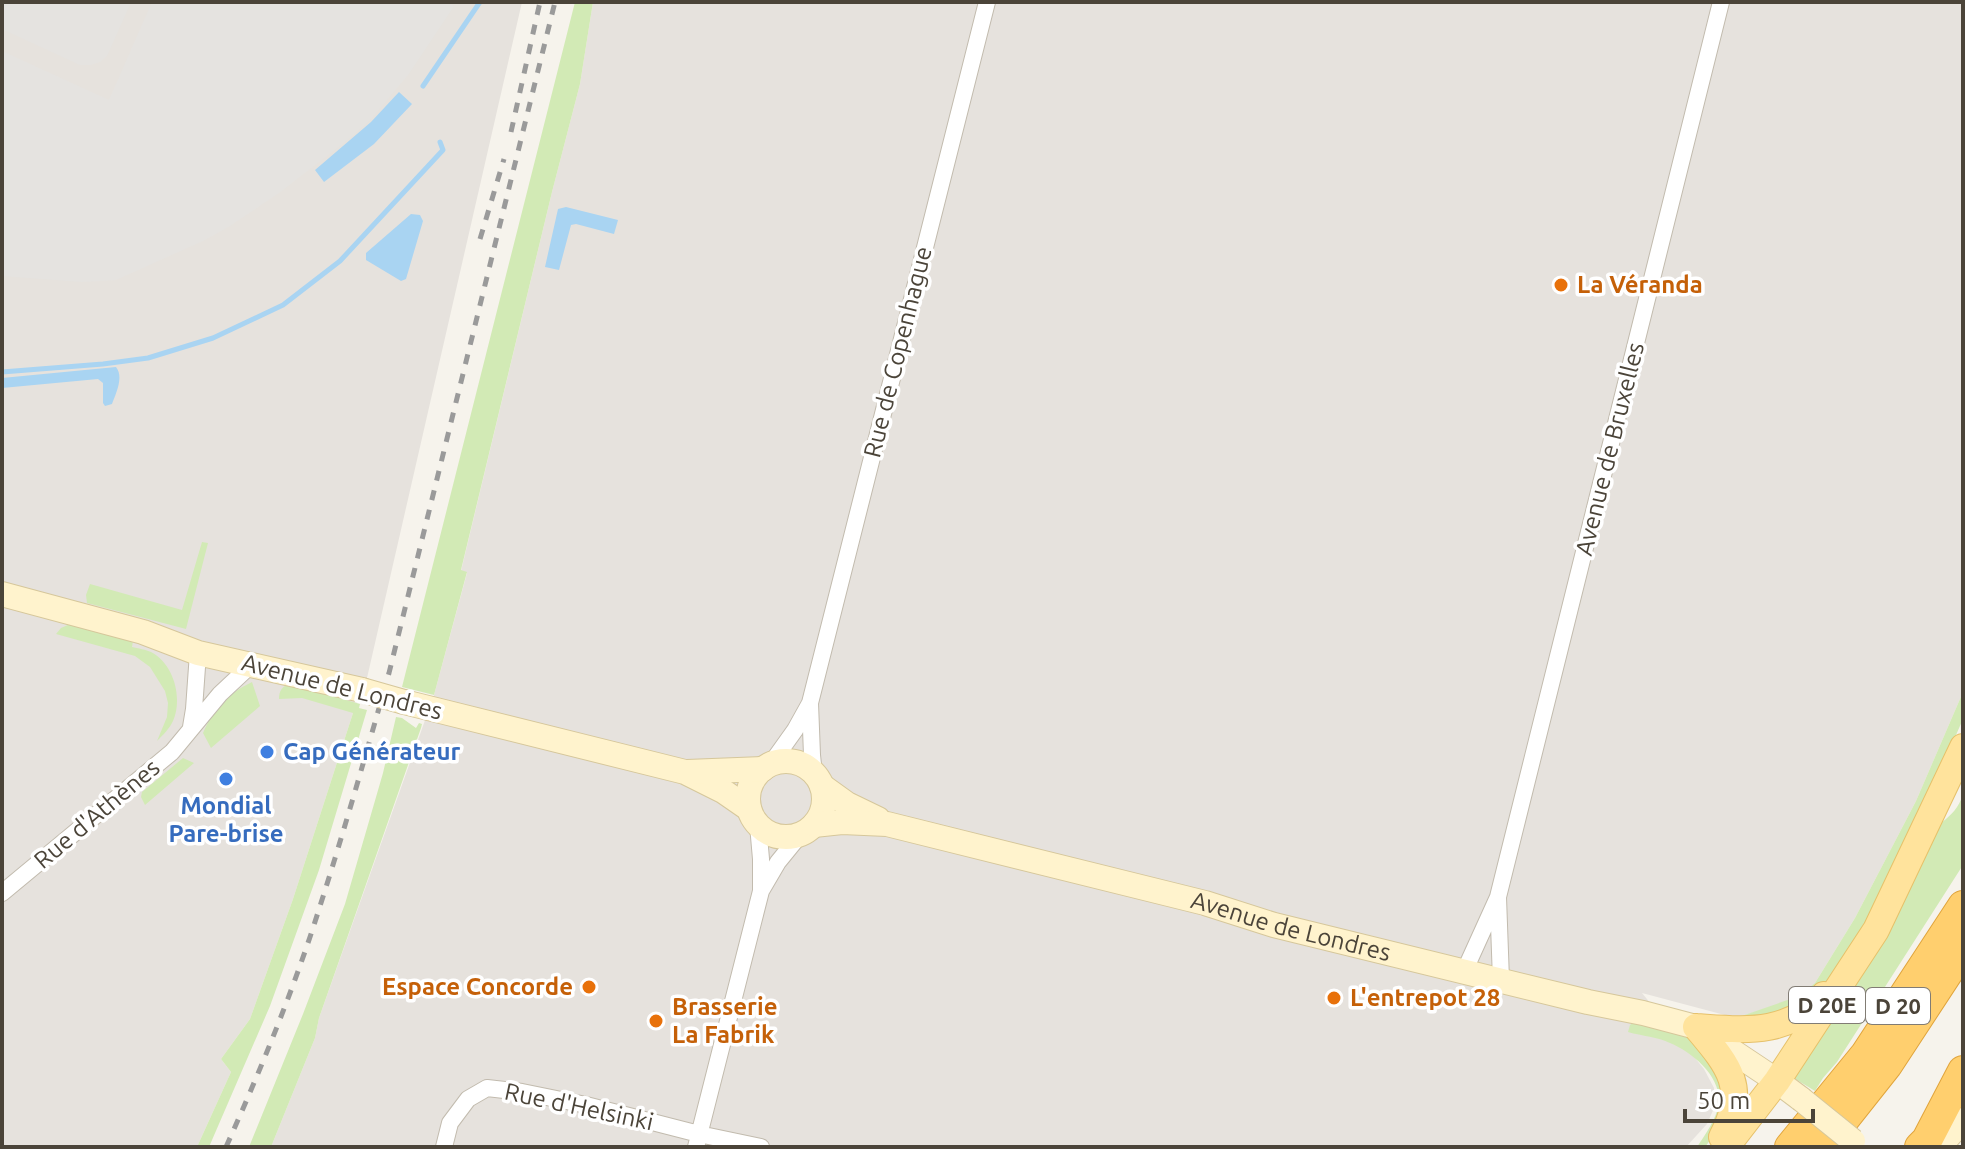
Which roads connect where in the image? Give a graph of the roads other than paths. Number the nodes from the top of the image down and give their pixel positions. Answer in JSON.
{"nodes":[{"id":1,"x":987,"y":2,"type":"edge"},
{"id":2,"x":1721,"y":2,"type":"edge"},
{"id":3,"x":2,"y":594,"type":"edge"},
{"id":4,"x":198,"y":653,"type":"junction"},
{"id":5,"x":252,"y":664,"type":"junction"},
{"id":6,"x":810,"y":703,"type":"junction"},
{"id":7,"x":189,"y":732,"type":"junction"},
{"id":8,"x":1963,"y":747,"type":"edge"},
{"id":9,"x":766,"y":767,"type":"junction"},
{"id":10,"x":685,"y":772,"type":"junction"},
{"id":11,"x":818,"y":780,"type":"junction"},
{"id":12,"x":753,"y":817,"type":"junction"},
{"id":13,"x":887,"y":824,"type":"junction"},
{"id":14,"x":807,"y":830,"type":"junction"},
{"id":15,"x":761,"y":891,"type":"junction"},
{"id":16,"x":2,"y":893,"type":"edge"},
{"id":17,"x":1498,"y":897,"type":"junction"},
{"id":18,"x":1963,"y":897,"type":"edge"},
{"id":19,"x":1963,"y":906,"type":"edge"},
{"id":20,"x":1876,"y":930,"type":"junction"},
{"id":21,"x":1963,"y":949,"type":"edge"},
{"id":22,"x":1925,"y":965,"type":"junction"},
{"id":23,"x":1464,"y":972,"type":"junction"},
{"id":24,"x":1501,"y":980,"type":"junction"},
{"id":25,"x":1696,"y":1027,"type":"junction"},
{"id":26,"x":1963,"y":1071,"type":"edge"},
{"id":27,"x":1777,"y":1081,"type":"junction"},
{"id":28,"x":1963,"y":1120,"type":"edge"},
{"id":29,"x":697,"y":1140,"type":"edge"},
{"id":30,"x":1857,"y":1144,"type":"edge"},
{"id":31,"x":444,"y":1147,"type":"edge"},
{"id":32,"x":761,"y":1147,"type":"edge"},
{"id":33,"x":1717,"y":1147,"type":"edge"},
{"id":34,"x":1726,"y":1147,"type":"edge"},
{"id":35,"x":1790,"y":1147,"type":"edge"},
{"id":36,"x":1822,"y":1147,"type":"edge"},
{"id":37,"x":1920,"y":1147,"type":"edge"},
{"id":38,"x":1939,"y":1147,"type":"edge"}],
"edges":[{"from":1,"to":6,"type":"street","name":"Rue de Copenhague"},
{"from":2,"to":17,"type":"street","name":"Avenue de Bruxelles"},
{"from":3,"to":4,"type":"street","name":"Avenue de Londres"},
{"from":4,"to":5,"type":"street","name":"Avenue de Londres"},
{"from":4,"to":7,"type":"street"},
{"from":5,"to":7,"type":"street","name":"Rue d'Athènes"},
{"from":5,"to":10,"type":"street","name":"Avenue de Londres","bridge":true},
{"from":6,"to":9,"type":"street","name":"Rue de Copenhague"},
{"from":6,"to":11,"type":"street","name":"Rue de Copenhague"},
{"from":7,"to":16,"type":"street","name":"Rue d'Athènes"},
{"from":8,"to":20,"type":"main road","number":"D 20E"},
{"from":9,"to":10,"type":"street","name":"Avenue de Londres"},
{"from":9,"to":11,"type":"street"},
{"from":9,"to":12,"type":"street"},
{"from":10,"to":12,"type":"street","name":"Avenue de Londres"},
{"from":11,"to":13,"type":"street","name":"Avenue de Londres"},
{"from":11,"to":14,"type":"street"},
{"from":12,"to":14,"type":"street"},
{"from":12,"to":15,"type":"street"},
{"from":13,"to":14,"type":"street","name":"Avenue de Londres"},
{"from":13,"to":23,"type":"street","name":"Avenue de Londres"},
{"from":14,"to":15,"type":"street"},
{"from":15,"to":29,"type":"street"},
{"from":17,"to":23,"type":"street","name":"Avenue de Bruxelles"},
{"from":17,"to":24,"type":"street","name":"Avenue de Bruxelles"},
{"from":18,"to":22,"type":"highway"},
{"from":19,"to":22,"type":"highway","number":"D 20"},
{"from":20,"to":25,"type":"main road"},
{"from":20,"to":27,"type":"main road","number":"D 20E"},
{"from":21,"to":36,"type":"highway","number":"D 20"},
{"from":22,"to":35,"type":"highway","number":"D 20"},
{"from":23,"to":24,"type":"street","name":"Avenue de Londres"},
{"from":24,"to":25,"type":"street","name":"Avenue de Londres"},
{"from":25,"to":27,"type":"street","name":"Avenue de Londres"},
{"from":25,"to":33,"type":"main road"},
{"from":26,"to":37,"type":"highway"},
{"from":27,"to":30,"type":"street","name":"Avenue de Londres","bridge":true},
{"from":27,"to":34,"type":"main road","number":"D 20E"},
{"from":28,"to":38,"type":"street"},
{"from":29,"to":31,"type":"street","name":"Rue d'Helsinki"},
{"from":29,"to":32,"type":"street","name":"Rue d'Helsinki"}]}
